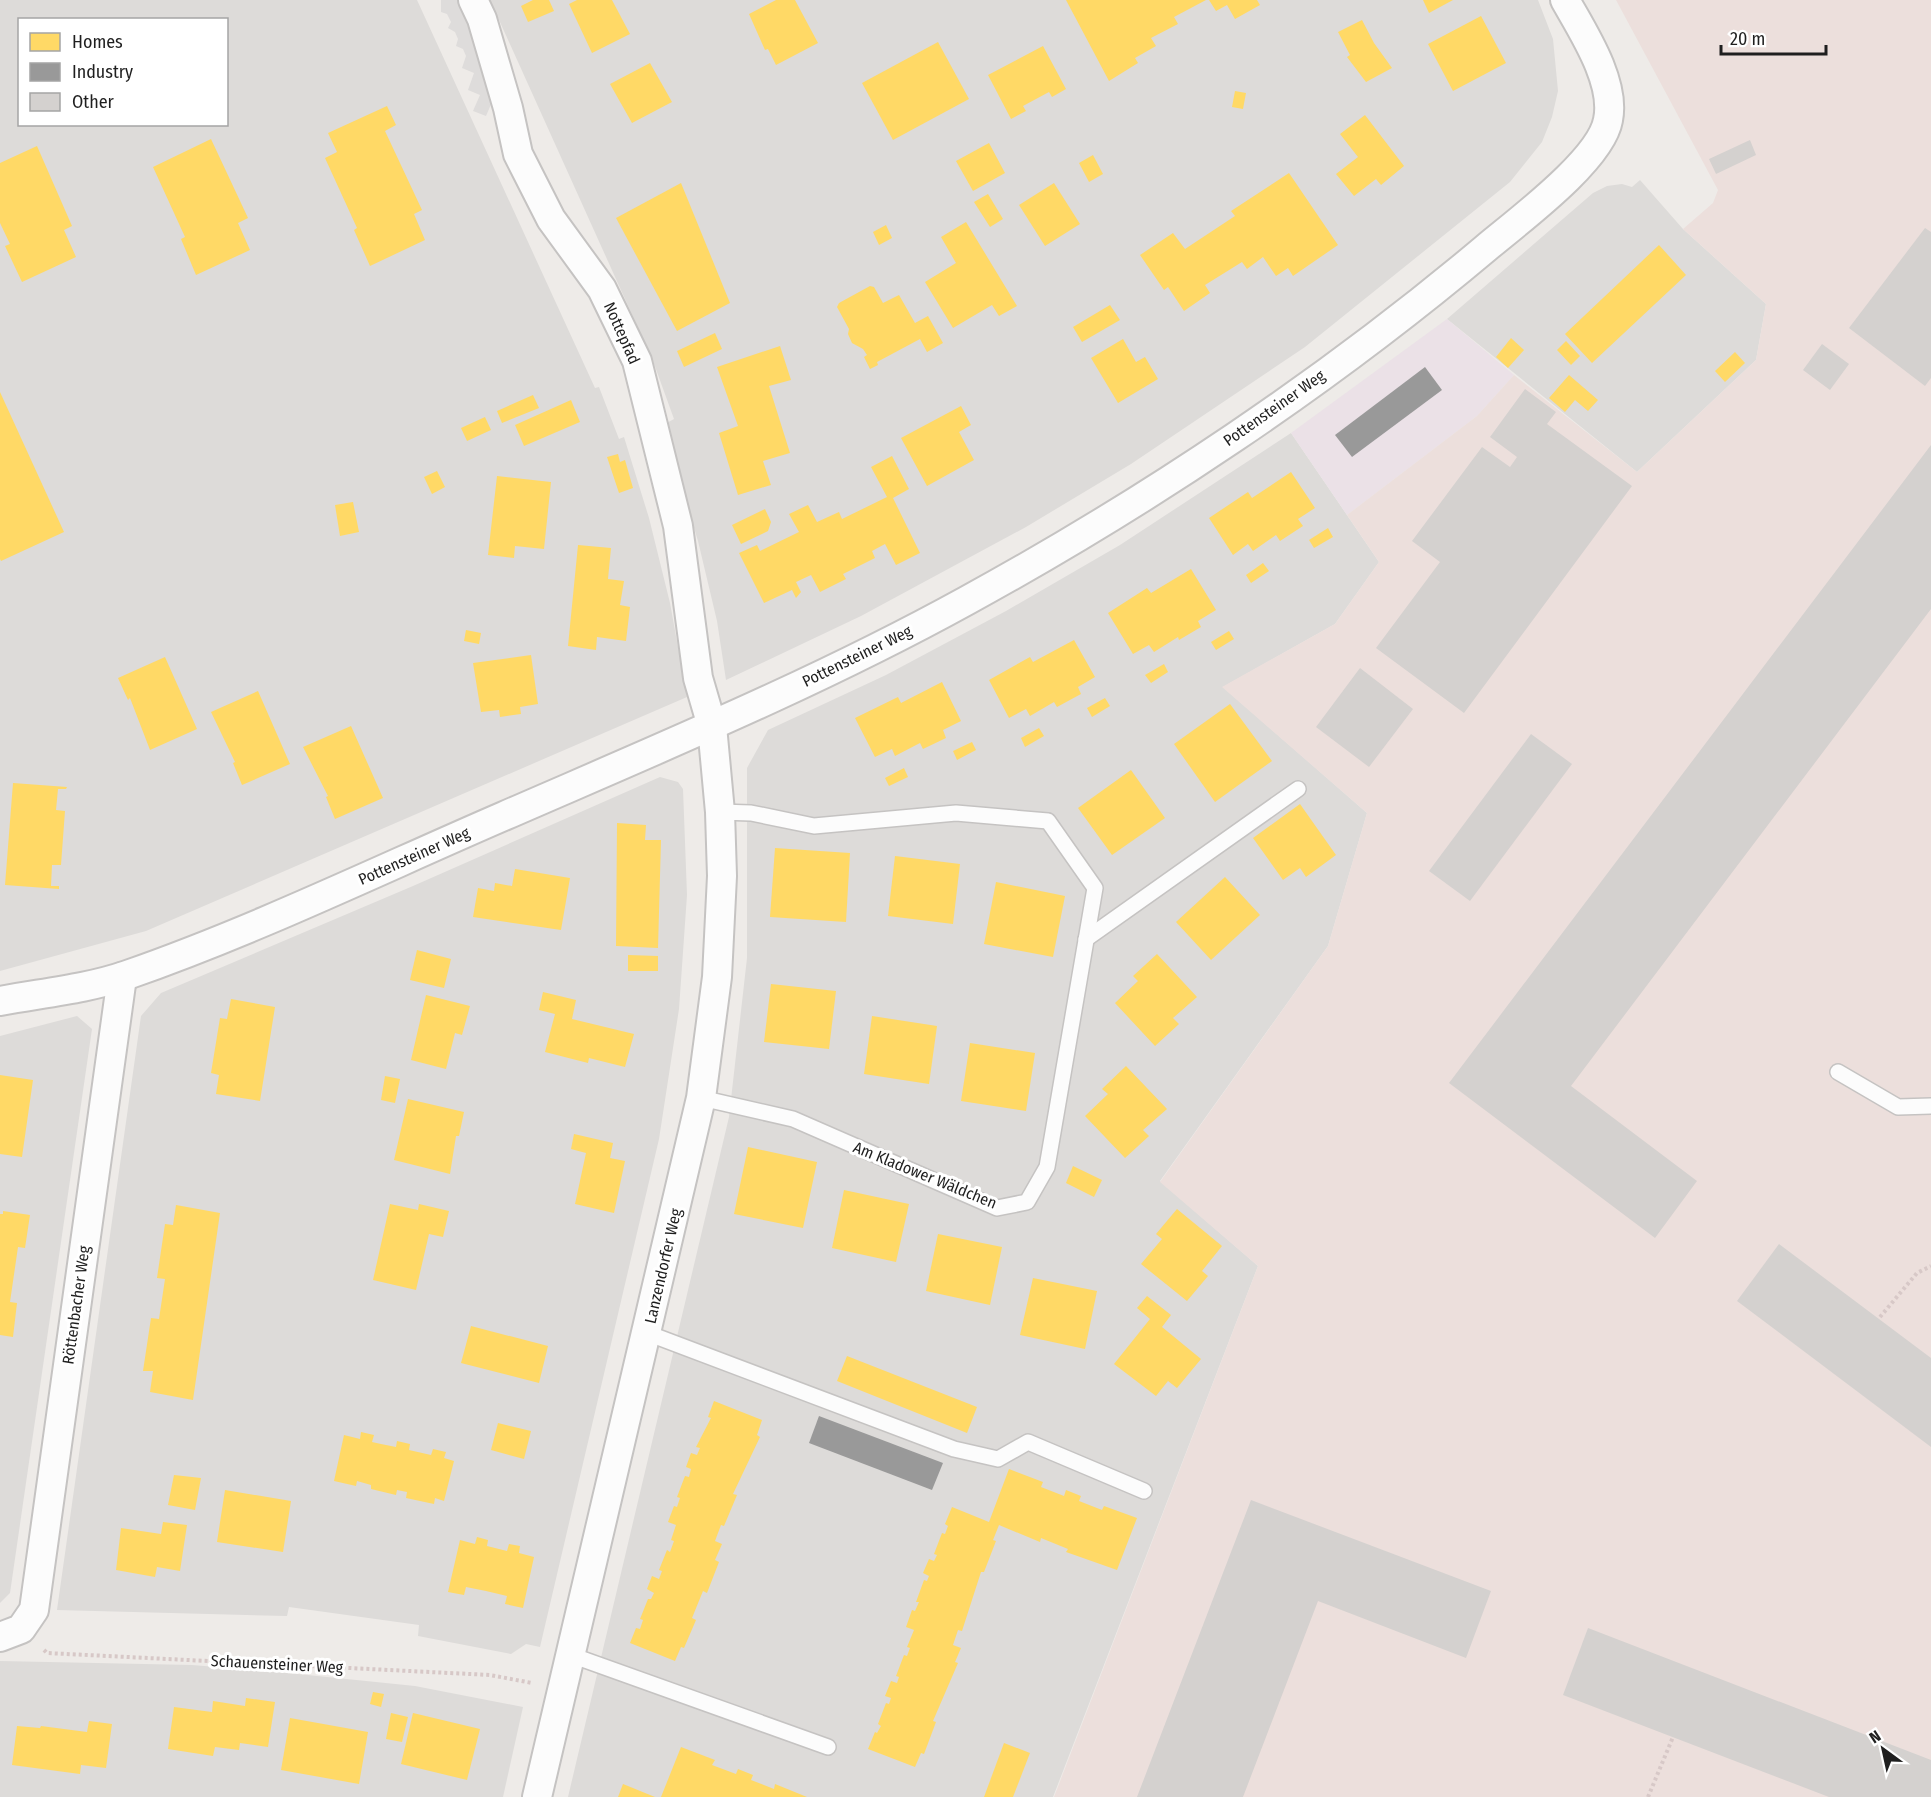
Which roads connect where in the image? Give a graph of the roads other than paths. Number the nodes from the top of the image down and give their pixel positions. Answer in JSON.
{"nodes":[{"id":1,"x":473,"y":0,"type":"edge"},
{"id":2,"x":1565,"y":0,"type":"edge"},
{"id":3,"x":712,"y":726,"type":"junction"},
{"id":4,"x":1298,"y":789,"type":"dead end"},
{"id":5,"x":720,"y":812,"type":"junction"},
{"id":6,"x":1086,"y":939,"type":"junction"},
{"id":7,"x":122,"y":977,"type":"junction"},
{"id":8,"x":0,"y":1002,"type":"edge"},
{"id":9,"x":1838,"y":1072,"type":"dead end"},
{"id":10,"x":701,"y":1098,"type":"junction"},
{"id":11,"x":1931,"y":1106,"type":"edge"},
{"id":12,"x":647,"y":1333,"type":"junction"},
{"id":13,"x":1144,"y":1491,"type":"dead end"},
{"id":14,"x":11,"y":1633,"type":"edge"},
{"id":15,"x":571,"y":1655,"type":"junction"},
{"id":16,"x":828,"y":1747,"type":"dead end"},
{"id":17,"x":537,"y":1797,"type":"edge"}],
"edges":[{"from":1,"to":3,"type":"street","name":"Nottepfad"},
{"from":2,"to":3,"type":"street","name":"Pottensteiner Weg"},
{"from":3,"to":5,"type":"street","name":"Lanzendorfer Weg"},
{"from":3,"to":7,"type":"street","name":"Pottensteiner Weg"},
{"from":4,"to":6,"type":"lane"},
{"from":5,"to":6,"type":"lane","name":"Am Kladower Wäldchen"},
{"from":5,"to":10,"type":"street","name":"Lanzendorfer Weg"},
{"from":6,"to":10,"type":"lane","name":"Am Kladower Wäldchen"},
{"from":7,"to":8,"type":"street","name":"Pottensteiner Weg"},
{"from":7,"to":14,"type":"street","name":"Röttenbacher Weg"},
{"from":9,"to":11,"type":"lane"},
{"from":10,"to":12,"type":"street","name":"Lanzendorfer Weg"},
{"from":12,"to":13,"type":"lane"},
{"from":12,"to":15,"type":"street","name":"Lanzendorfer Weg"},
{"from":15,"to":16,"type":"lane"},
{"from":15,"to":17,"type":"street","name":"Lanzendorfer Weg"}]}
